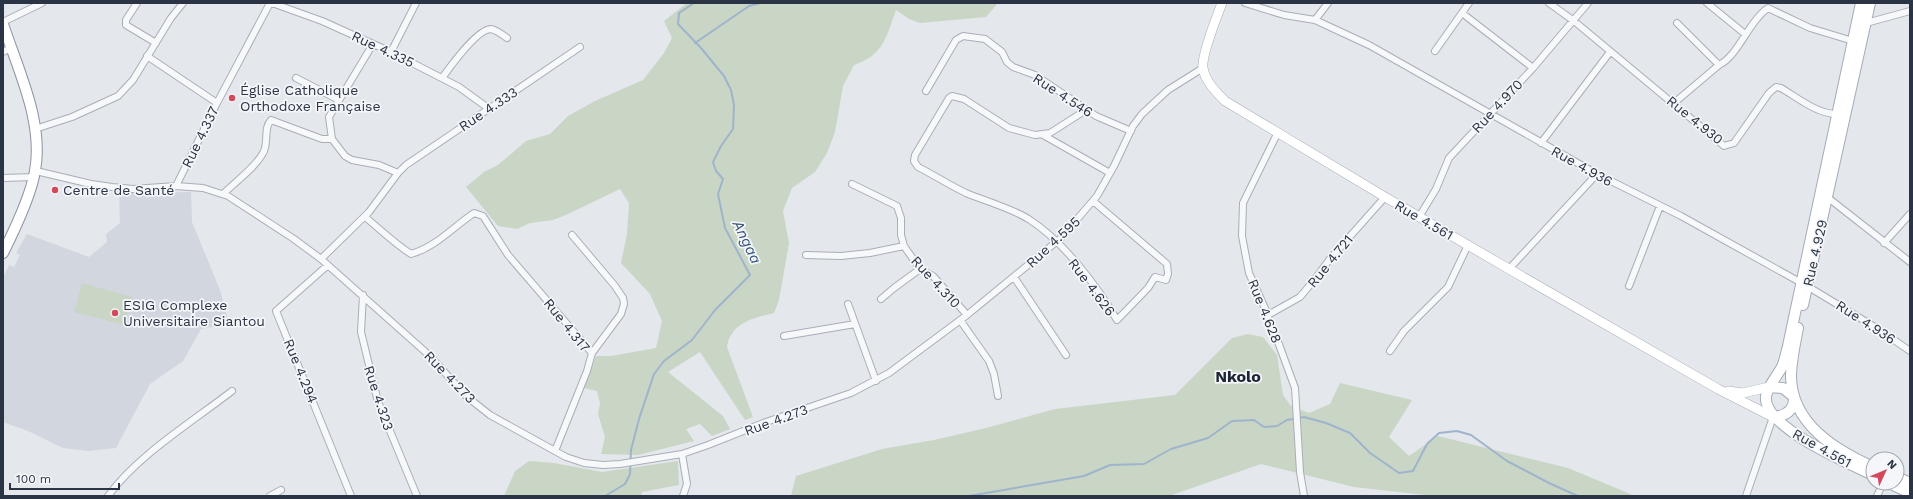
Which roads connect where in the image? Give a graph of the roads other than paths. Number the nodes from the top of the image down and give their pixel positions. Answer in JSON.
{"nodes":[{"id":1,"x":42,"y":3,"type":"edge"},
{"id":2,"x":137,"y":3,"type":"edge"},
{"id":3,"x":183,"y":3,"type":"edge"},
{"id":4,"x":271,"y":3,"type":"edge"},
{"id":5,"x":416,"y":3,"type":"edge"},
{"id":6,"x":1222,"y":3,"type":"edge"},
{"id":7,"x":1245,"y":3,"type":"edge"},
{"id":8,"x":1328,"y":3,"type":"edge"},
{"id":9,"x":1469,"y":3,"type":"edge"},
{"id":10,"x":1549,"y":3,"type":"edge"},
{"id":11,"x":1588,"y":3,"type":"edge"},
{"id":12,"x":1706,"y":3,"type":"edge"},
{"id":13,"x":1861,"y":3,"type":"edge"},
{"id":14,"x":1870,"y":3,"type":"edge"},
{"id":15,"x":1910,"y":11,"type":"edge"},
{"id":16,"x":1462,"y":14,"type":"junction"},
{"id":17,"x":1314,"y":20,"type":"junction"},
{"id":18,"x":1574,"y":21,"type":"junction"},
{"id":19,"x":3,"y":23,"type":"edge"},
{"id":20,"x":1677,"y":23,"type":"dead end"},
{"id":21,"x":1866,"y":23,"type":"junction"},
{"id":22,"x":1745,"y":34,"type":"junction"},
{"id":23,"x":507,"y":38,"type":"dead end"},
{"id":24,"x":1853,"y":41,"type":"junction"},
{"id":25,"x":156,"y":43,"type":"junction"},
{"id":26,"x":373,"y":44,"type":"junction"},
{"id":27,"x":580,"y":47,"type":"dead end"},
{"id":28,"x":7,"y":50,"type":"edge"},
{"id":29,"x":1434,"y":51,"type":"dead end"},
{"id":30,"x":391,"y":52,"type":"junction"},
{"id":31,"x":1610,"y":52,"type":"junction"},
{"id":32,"x":147,"y":56,"type":"junction"},
{"id":33,"x":1719,"y":65,"type":"junction"},
{"id":34,"x":1203,"y":68,"type":"junction"},
{"id":35,"x":1533,"y":68,"type":"junction"},
{"id":36,"x":296,"y":78,"type":"dead end"},
{"id":37,"x":442,"y":78,"type":"junction"},
{"id":38,"x":926,"y":91,"type":"dead end"},
{"id":39,"x":339,"y":100,"type":"junction"},
{"id":40,"x":217,"y":103,"type":"junction"},
{"id":41,"x":1674,"y":103,"type":"junction"},
{"id":42,"x":488,"y":108,"type":"junction"},
{"id":43,"x":1086,"y":110,"type":"junction"},
{"id":44,"x":1837,"y":114,"type":"junction"},
{"id":45,"x":1490,"y":115,"type":"junction"},
{"id":46,"x":36,"y":129,"type":"junction"},
{"id":47,"x":1131,"y":131,"type":"junction"},
{"id":48,"x":1278,"y":132,"type":"junction"},
{"id":49,"x":1043,"y":135,"type":"junction"},
{"id":50,"x":332,"y":139,"type":"junction"},
{"id":51,"x":1541,"y":143,"type":"junction"},
{"id":52,"x":398,"y":173,"type":"junction"},
{"id":53,"x":1110,"y":173,"type":"junction"},
{"id":54,"x":35,"y":174,"type":"junction"},
{"id":55,"x":1597,"y":174,"type":"junction"},
{"id":56,"x":3,"y":178,"type":"edge"},
{"id":57,"x":852,"y":184,"type":"dead end"},
{"id":58,"x":176,"y":186,"type":"junction"},
{"id":59,"x":223,"y":194,"type":"junction"},
{"id":60,"x":1385,"y":197,"type":"junction"},
{"id":61,"x":1827,"y":197,"type":"junction"},
{"id":62,"x":1093,"y":201,"type":"junction"},
{"id":63,"x":1660,"y":206,"type":"junction"},
{"id":64,"x":1910,"y":214,"type":"edge"},
{"id":65,"x":365,"y":217,"type":"junction"},
{"id":66,"x":1419,"y":217,"type":"junction"},
{"id":67,"x":572,"y":235,"type":"dead end"},
{"id":68,"x":1057,"y":242,"type":"junction"},
{"id":69,"x":1884,"y":243,"type":"junction"},
{"id":70,"x":1468,"y":245,"type":"junction"},
{"id":71,"x":904,"y":246,"type":"junction"},
{"id":72,"x":3,"y":253,"type":"edge"},
{"id":73,"x":806,"y":255,"type":"dead end"},
{"id":74,"x":321,"y":259,"type":"junction"},
{"id":75,"x":1910,"y":262,"type":"edge"},
{"id":76,"x":328,"y":265,"type":"junction"},
{"id":77,"x":920,"y":269,"type":"junction"},
{"id":78,"x":1509,"y":269,"type":"junction"},
{"id":79,"x":1014,"y":277,"type":"junction"},
{"id":80,"x":1804,"y":284,"type":"junction"},
{"id":81,"x":1629,"y":286,"type":"dead end"},
{"id":82,"x":363,"y":295,"type":"junction"},
{"id":83,"x":881,"y":299,"type":"dead end"},
{"id":84,"x":848,"y":304,"type":"dead end"},
{"id":85,"x":967,"y":315,"type":"junction"},
{"id":86,"x":1268,"y":315,"type":"junction"},
{"id":87,"x":960,"y":320,"type":"junction"},
{"id":88,"x":855,"y":324,"type":"junction"},
{"id":89,"x":784,"y":336,"type":"dead end"},
{"id":90,"x":1390,"y":351,"type":"dead end"},
{"id":91,"x":1910,"y":351,"type":"edge"},
{"id":92,"x":592,"y":352,"type":"junction"},
{"id":93,"x":1066,"y":355,"type":"dead end"},
{"id":94,"x":890,"y":373,"type":"joint"},
{"id":95,"x":876,"y":381,"type":"junction"},
{"id":96,"x":1769,"y":387,"type":"junction"},
{"id":97,"x":1718,"y":389,"type":"junction"},
{"id":98,"x":232,"y":391,"type":"dead end"},
{"id":99,"x":998,"y":396,"type":"dead end"},
{"id":100,"x":1794,"y":397,"type":"junction"},
{"id":101,"x":1773,"y":417,"type":"junction"},
{"id":102,"x":555,"y":451,"type":"junction"},
{"id":103,"x":682,"y":454,"type":"junction"},
{"id":104,"x":1865,"y":463,"type":"edge"},
{"id":105,"x":1865,"y":471,"type":"edge"},
{"id":106,"x":281,"y":490,"type":"dead end"},
{"id":107,"x":108,"y":496,"type":"edge"},
{"id":108,"x":270,"y":496,"type":"edge"},
{"id":109,"x":351,"y":496,"type":"edge"},
{"id":110,"x":417,"y":496,"type":"edge"},
{"id":111,"x":683,"y":496,"type":"edge"},
{"id":112,"x":1304,"y":496,"type":"edge"},
{"id":113,"x":1746,"y":496,"type":"edge"}],
"edges":[{"from":1,"to":19,"type":"street"},
{"from":2,"to":25,"type":"street"},
{"from":3,"to":25,"type":"street"},
{"from":4,"to":26,"type":"street","name":"Rue 4.335"},
{"from":4,"to":40,"type":"street","name":"Rue 4.337"},
{"from":5,"to":30,"type":"street"},
{"from":6,"to":34,"type":"main road"},
{"from":7,"to":17,"type":"street","name":"Rue 4.936"},
{"from":8,"to":17,"type":"street"},
{"from":9,"to":16,"type":"street"},
{"from":10,"to":18,"type":"street","name":"Rue 4.930"},
{"from":11,"to":18,"type":"street","name":"Rue 4.970"},
{"from":12,"to":22,"type":"street"},
{"from":13,"to":24,"type":"main road","name":"Rue 4.929"},
{"from":14,"to":21,"type":"main road","name":"Rue 4.929"},
{"from":15,"to":21,"type":"street"},
{"from":16,"to":29,"type":"street"},
{"from":16,"to":35,"type":"street"},
{"from":17,"to":45,"type":"street","name":"Rue 4.936"},
{"from":18,"to":31,"type":"street","name":"Rue 4.930"},
{"from":18,"to":35,"type":"street","name":"Rue 4.970"},
{"from":19,"to":28,"type":"main road"},
{"from":20,"to":33,"type":"street"},
{"from":21,"to":61,"type":"main road","name":"Rue 4.929"},
{"from":22,"to":24,"type":"street"},
{"from":22,"to":33,"type":"street"},
{"from":23,"to":37,"type":"street"},
{"from":24,"to":44,"type":"main road","name":"Rue 4.929"},
{"from":25,"to":32,"type":"street"},
{"from":26,"to":30,"type":"street","name":"Rue 4.335"},
{"from":26,"to":39,"type":"street"},
{"from":27,"to":42,"type":"street","name":"Rue 4.333"},
{"from":28,"to":46,"type":"main road"},
{"from":30,"to":37,"type":"street","name":"Rue 4.335"},
{"from":31,"to":41,"type":"street","name":"Rue 4.930"},
{"from":31,"to":51,"type":"street"},
{"from":32,"to":40,"type":"street"},
{"from":32,"to":46,"type":"street"},
{"from":33,"to":41,"type":"street"},
{"from":34,"to":47,"type":"street","name":"Rue 4.595"},
{"from":34,"to":48,"type":"main road","name":"Rue 4.561"},
{"from":35,"to":45,"type":"street","name":"Rue 4.970"},
{"from":36,"to":39,"type":"street"},
{"from":37,"to":42,"type":"street","name":"Rue 4.335"},
{"from":38,"to":43,"type":"street","name":"Rue 4.546"},
{"from":39,"to":50,"type":"street"},
{"from":40,"to":58,"type":"street","name":"Rue 4.337"},
{"from":41,"to":44,"type":"street","name":"Rue 4.930"},
{"from":42,"to":52,"type":"street","name":"Rue 4.333"},
{"from":43,"to":47,"type":"street","name":"Rue 4.546"},
{"from":43,"to":49,"type":"street"},
{"from":44,"to":80,"type":"main road","name":"Rue 4.929"},
{"from":45,"to":51,"type":"street","name":"Rue 4.936"},
{"from":45,"to":66,"type":"street","name":"Rue 4.970"},
{"from":46,"to":54,"type":"main road"},
{"from":47,"to":53,"type":"street","name":"Rue 4.595"},
{"from":48,"to":60,"type":"main road","name":"Rue 4.561"},
{"from":48,"to":86,"type":"street","name":"Rue 4.628"},
{"from":49,"to":53,"type":"street"},
{"from":49,"to":68,"type":"street","name":"Rue 4.626"},
{"from":50,"to":52,"type":"street"},
{"from":50,"to":59,"type":"street"},
{"from":51,"to":55,"type":"street","name":"Rue 4.936"},
{"from":52,"to":65,"type":"street"},
{"from":53,"to":62,"type":"street","name":"Rue 4.595"},
{"from":54,"to":56,"type":"street","name":"Rue 4.273"},
{"from":54,"to":58,"type":"street","name":"Rue 4.273"},
{"from":54,"to":72,"type":"main road"},
{"from":55,"to":63,"type":"street","name":"Rue 4.936"},
{"from":55,"to":78,"type":"street"},
{"from":57,"to":71,"type":"street","name":"Rue 4.310"},
{"from":58,"to":59,"type":"street","name":"Rue 4.273"},
{"from":59,"to":74,"type":"street","name":"Rue 4.273"},
{"from":60,"to":66,"type":"main road","name":"Rue 4.561"},
{"from":60,"to":86,"type":"street","name":"Rue 4.721"},
{"from":61,"to":69,"type":"street"},
{"from":61,"to":80,"type":"main road","name":"Rue 4.929"},
{"from":62,"to":68,"type":"street","name":"Rue 4.595"},
{"from":62,"to":68,"type":"street","name":"Rue 4.626"},
{"from":63,"to":80,"type":"street","name":"Rue 4.936"},
{"from":63,"to":81,"type":"street"},
{"from":64,"to":69,"type":"street"},
{"from":65,"to":74,"type":"street"},
{"from":65,"to":92,"type":"street","name":"Rue 4.317"},
{"from":66,"to":70,"type":"main road","name":"Rue 4.561"},
{"from":67,"to":92,"type":"street"},
{"from":68,"to":79,"type":"street","name":"Rue 4.595"},
{"from":69,"to":75,"type":"street"},
{"from":70,"to":78,"type":"main road","name":"Rue 4.561"},
{"from":70,"to":90,"type":"street"},
{"from":71,"to":73,"type":"street"},
{"from":71,"to":77,"type":"street","name":"Rue 4.310"},
{"from":74,"to":76,"type":"street","name":"Rue 4.273"},
{"from":76,"to":82,"type":"street","name":"Rue 4.273"},
{"from":76,"to":109,"type":"street","name":"Rue 4.294"},
{"from":77,"to":83,"type":"street"},
{"from":77,"to":85,"type":"street","name":"Rue 4.310"},
{"from":78,"to":97,"type":"main road","name":"Rue 4.561"},
{"from":79,"to":85,"type":"street","name":"Rue 4.595"},
{"from":79,"to":93,"type":"street"},
{"from":80,"to":91,"type":"street","name":"Rue 4.936"},
{"from":80,"to":96,"type":"main road","name":"Rue 4.929"},
{"from":80,"to":100,"type":"main road","name":"Rue 4.929"},
{"from":82,"to":102,"type":"street","name":"Rue 4.273"},
{"from":82,"to":110,"type":"street","name":"Rue 4.323"},
{"from":84,"to":88,"type":"street"},
{"from":85,"to":87,"type":"street","name":"Rue 4.595"},
{"from":86,"to":112,"type":"street","name":"Rue 4.628"},
{"from":87,"to":94,"type":"street","name":"Rue 4.595"},
{"from":87,"to":99,"type":"street"},
{"from":88,"to":89,"type":"street"},
{"from":88,"to":95,"type":"street"},
{"from":92,"to":102,"type":"street","name":"Rue 4.317"},
{"from":94,"to":95,"type":"street","name":"Rue 4.273"},
{"from":95,"to":103,"type":"street","name":"Rue 4.273"},
{"from":96,"to":97,"type":"main road","name":"Rue 4.561"},
{"from":96,"to":100,"type":"main road"},
{"from":96,"to":101,"type":"main road","name":"Rue 4.929"},
{"from":97,"to":101,"type":"main road","name":"Rue 4.561"},
{"from":98,"to":107,"type":"street"},
{"from":100,"to":101,"type":"main road"},
{"from":100,"to":104,"type":"main road","name":"Rue 4.929"},
{"from":101,"to":105,"type":"main road","name":"Rue 4.561"},
{"from":101,"to":113,"type":"street"},
{"from":102,"to":103,"type":"street","name":"Rue 4.273"},
{"from":103,"to":111,"type":"street"},
{"from":106,"to":108,"type":"street"}]}
